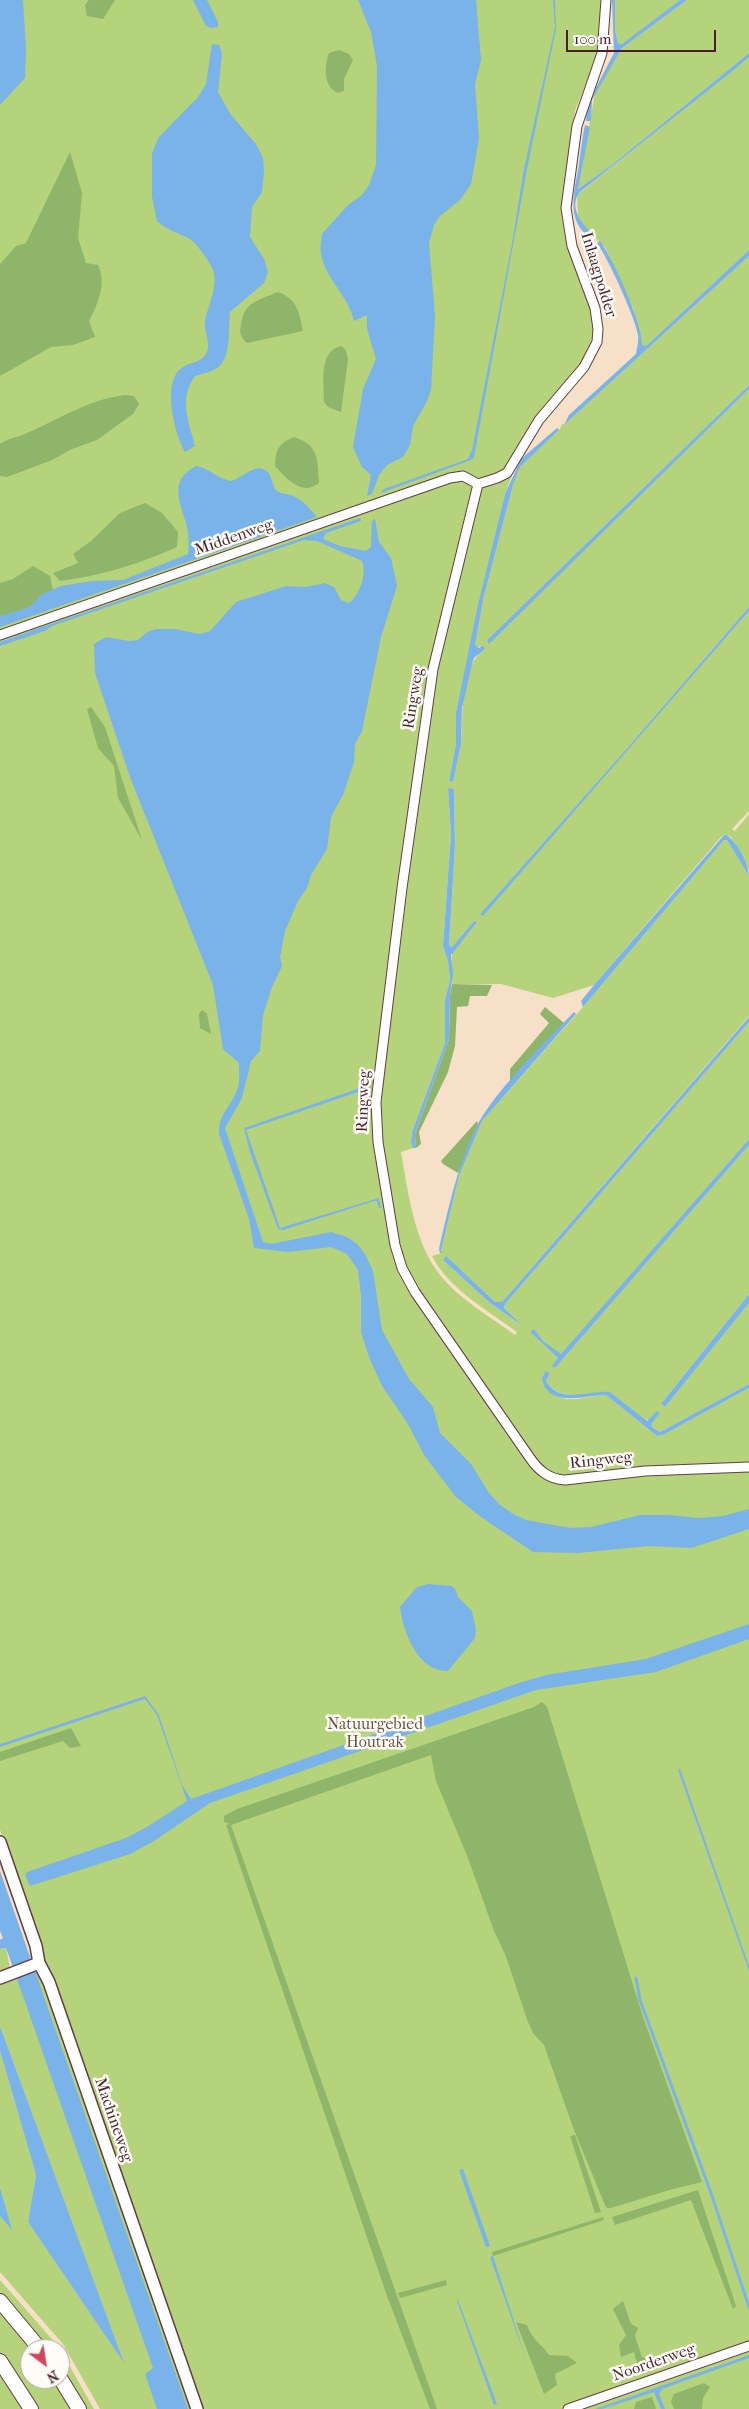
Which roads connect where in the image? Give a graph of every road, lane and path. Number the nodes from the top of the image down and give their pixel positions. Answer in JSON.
{"nodes":[{"id":1,"x":606,"y":0,"type":"edge"},
{"id":2,"x":478,"y":484,"type":"junction"},
{"id":3,"x":0,"y":635,"type":"edge"},
{"id":4,"x":749,"y":1467,"type":"edge"},
{"id":5,"x":0,"y":1842,"type":"edge"},
{"id":6,"x":36,"y":1964,"type":"junction"},
{"id":7,"x":4,"y":1976,"type":"edge"},
{"id":8,"x":0,"y":2301,"type":"edge"},
{"id":9,"x":32,"y":2339,"type":"edge"},
{"id":10,"x":749,"y":2346,"type":"edge"},
{"id":11,"x":0,"y":2361,"type":"edge"},
{"id":12,"x":67,"y":2389,"type":"edge"},
{"id":13,"x":31,"y":2409,"type":"edge"},
{"id":14,"x":79,"y":2409,"type":"edge"},
{"id":15,"x":197,"y":2409,"type":"edge"},
{"id":16,"x":568,"y":2409,"type":"edge"}],
"edges":[{"from":1,"to":2,"type":"street","name":"Inlaagpolder"},
{"from":2,"to":3,"type":"street","name":"Middenweg"},
{"from":2,"to":4,"type":"street","name":"Ringweg"},
{"from":5,"to":6,"type":"street","name":"Machineweg"},
{"from":6,"to":7,"type":"street"},
{"from":6,"to":15,"type":"street","name":"Machineweg"},
{"from":8,"to":9,"type":"main road"},
{"from":10,"to":16,"type":"street","name":"Noorderweg"},
{"from":11,"to":13,"type":"main road"},
{"from":12,"to":14,"type":"main road"}]}
